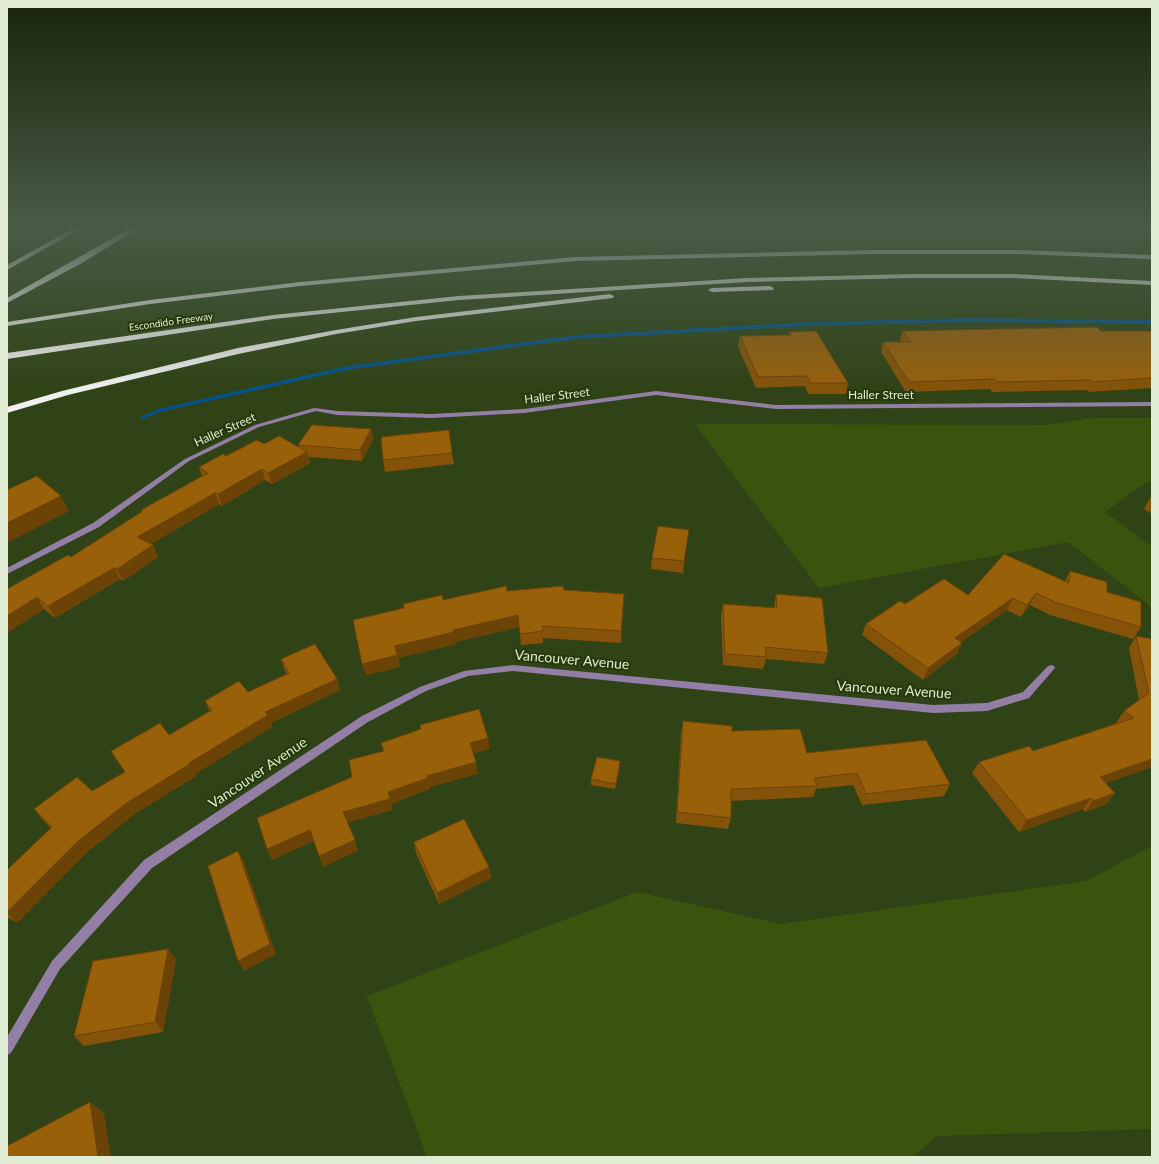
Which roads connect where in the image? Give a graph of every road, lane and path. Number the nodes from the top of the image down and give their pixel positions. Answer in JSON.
{"nodes":[{"id":1,"x":44,"y":281,"type":"edge"},
{"id":2,"x":329,"y":281,"type":"edge"},
{"id":3,"x":725,"y":281,"type":"edge"},
{"id":4,"x":942,"y":281,"type":"edge"},
{"id":5,"x":1121,"y":281,"type":"edge"},
{"id":6,"x":1152,"y":283,"type":"edge"},
{"id":7,"x":7,"y":301,"type":"edge"},
{"id":8,"x":7,"y":324,"type":"edge"},
{"id":9,"x":7,"y":356,"type":"edge"},
{"id":10,"x":1152,"y":404,"type":"edge"},
{"id":11,"x":7,"y":410,"type":"edge"},
{"id":12,"x":7,"y":571,"type":"edge"},
{"id":13,"x":1051,"y":668,"type":"dead end"},
{"id":14,"x":7,"y":1049,"type":"edge"}],
"edges":[{"from":1,"to":7,"type":"highway"},
{"from":2,"to":8,"type":"highway","name":"Escondido Freeway"},
{"from":3,"to":9,"type":"highway","name":"Escondido Freeway"},
{"from":4,"to":11,"type":"highway"},
{"from":5,"to":6,"type":"highway","name":"Escondido Freeway"},
{"from":10,"to":12,"type":"street","name":"Haller Street"},
{"from":13,"to":14,"type":"street","name":"Vancouver Avenue"}]}
